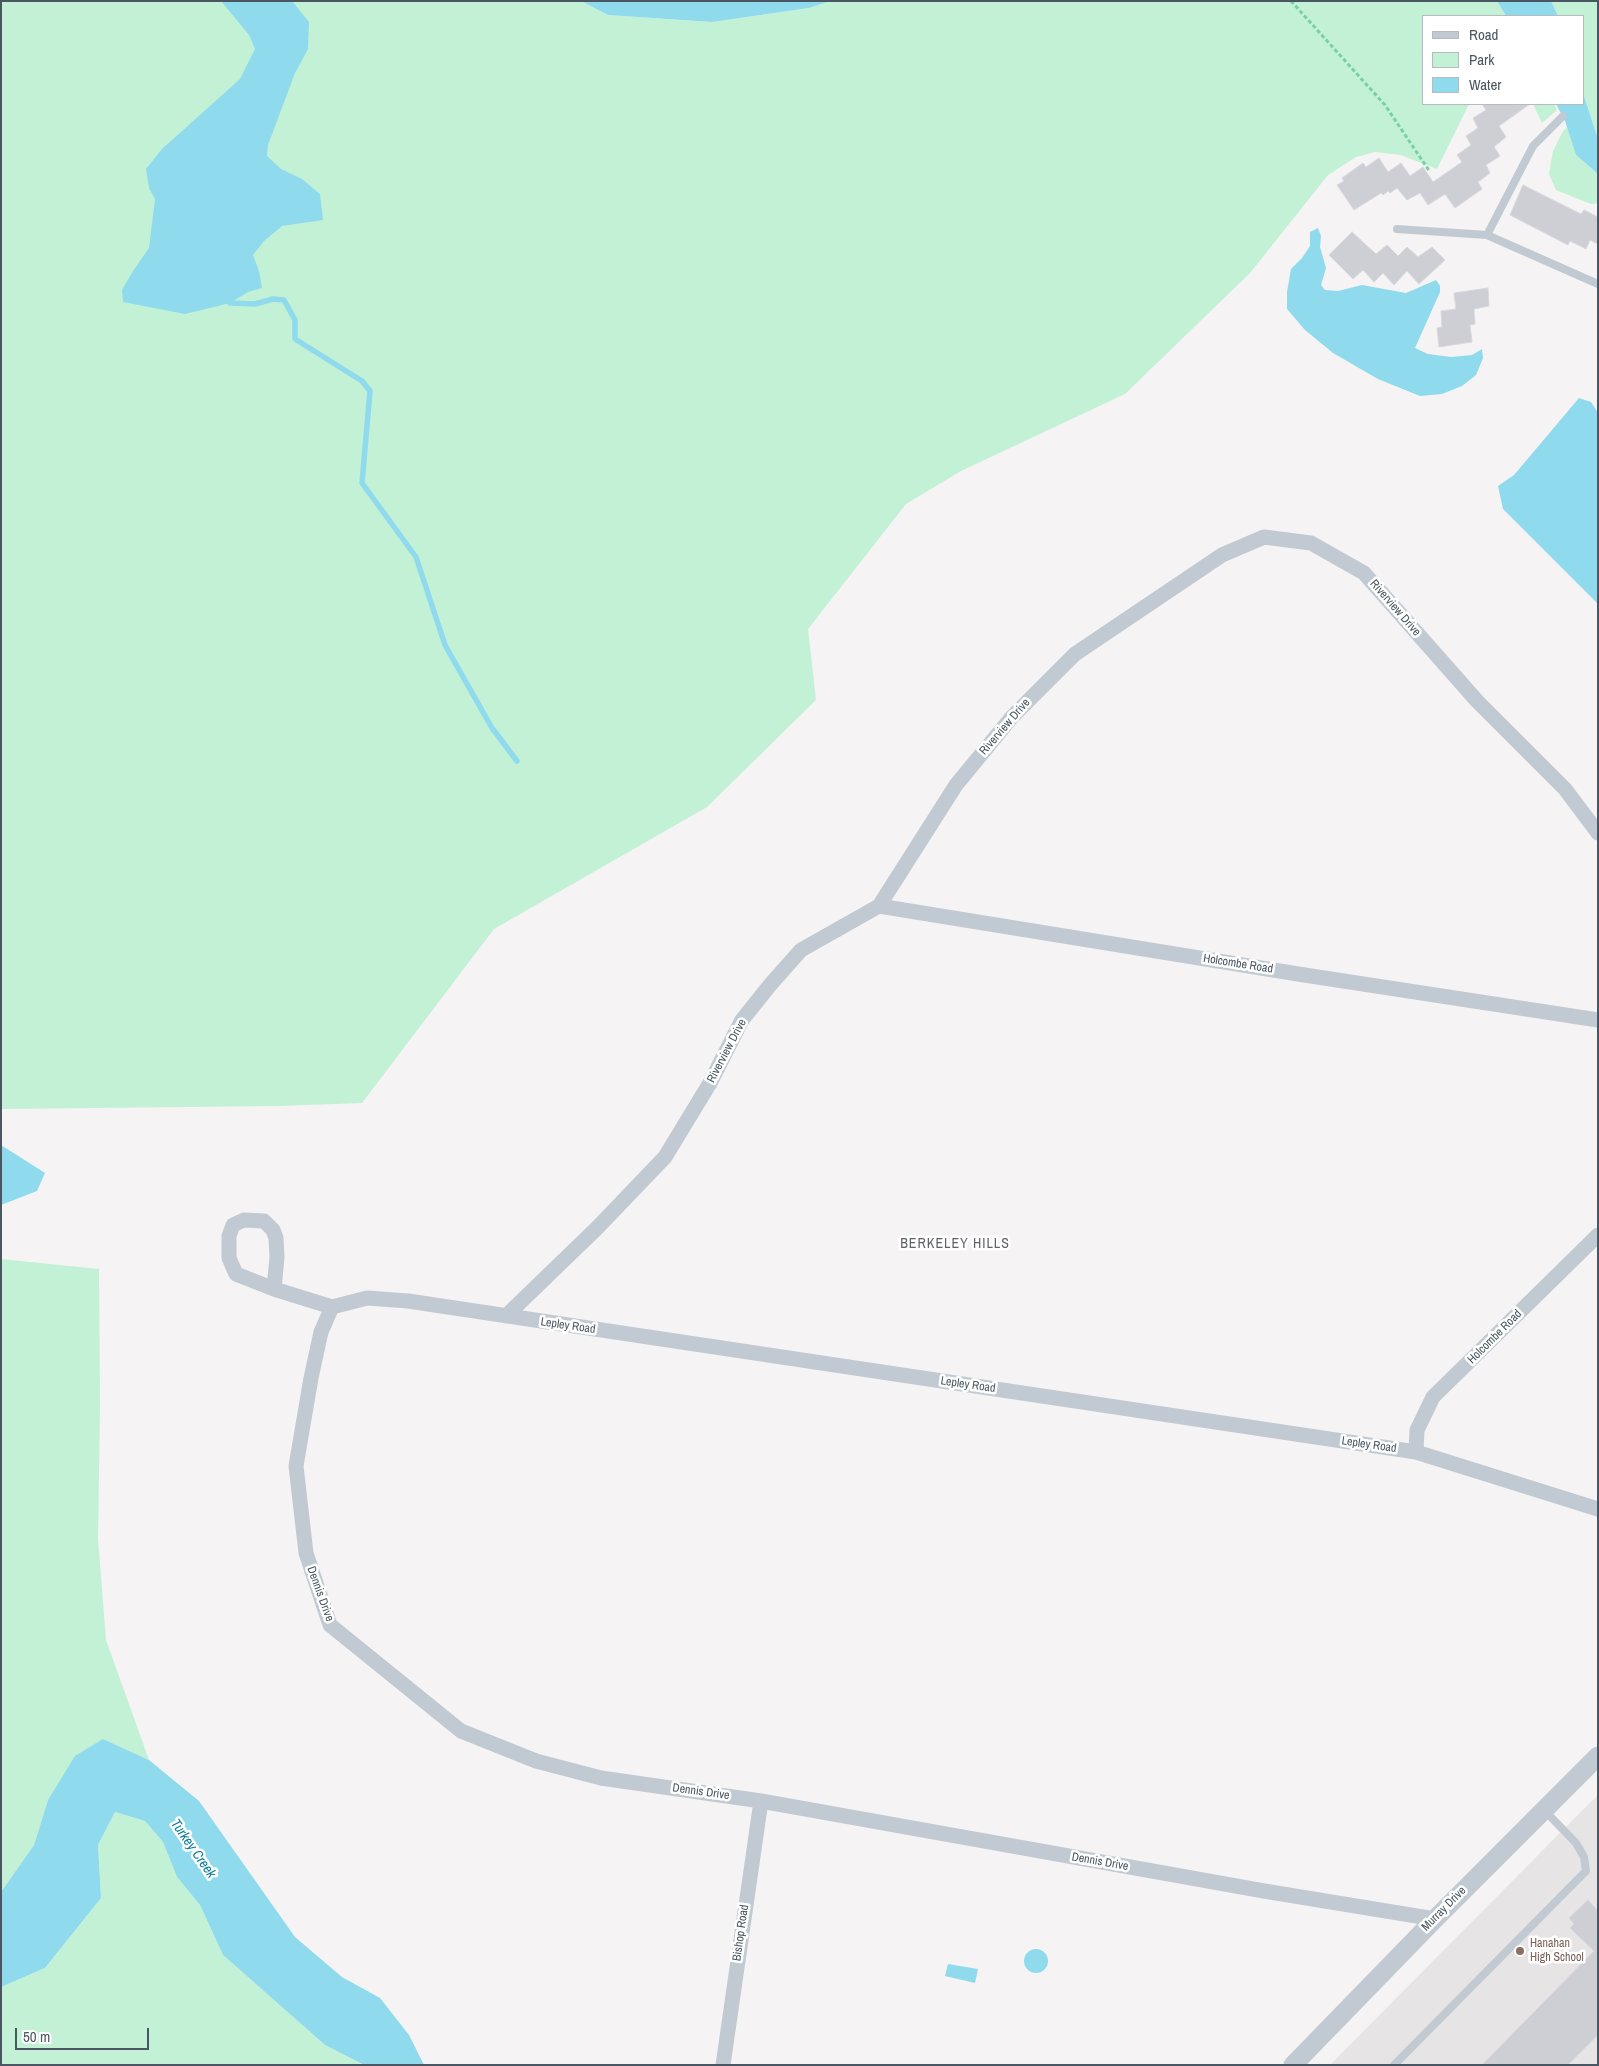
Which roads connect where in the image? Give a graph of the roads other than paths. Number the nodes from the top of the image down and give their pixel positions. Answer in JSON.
{"nodes":[{"id":1,"x":1563,"y":116,"type":"dead end"},
{"id":2,"x":1397,"y":228,"type":"dead end"},
{"id":3,"x":1487,"y":235,"type":"junction"},
{"id":4,"x":1598,"y":284,"type":"edge"},
{"id":5,"x":1598,"y":833,"type":"edge"},
{"id":6,"x":879,"y":906,"type":"junction"},
{"id":7,"x":1598,"y":1020,"type":"edge"},
{"id":8,"x":1598,"y":1235,"type":"edge"},
{"id":9,"x":274,"y":1289,"type":"junction"},
{"id":10,"x":332,"y":1307,"type":"junction"},
{"id":11,"x":506,"y":1316,"type":"junction"},
{"id":12,"x":1416,"y":1452,"type":"junction"},
{"id":13,"x":1598,"y":1509,"type":"edge"},
{"id":14,"x":1598,"y":1756,"type":"edge"},
{"id":15,"x":760,"y":1801,"type":"junction"},
{"id":16,"x":1544,"y":1810,"type":"junction"},
{"id":17,"x":1434,"y":1919,"type":"junction"},
{"id":18,"x":723,"y":2065,"type":"edge"},
{"id":19,"x":1293,"y":2065,"type":"edge"},
{"id":20,"x":1394,"y":2065,"type":"edge"}],
"edges":[{"from":1,"to":3,"type":"lane"},
{"from":2,"to":3,"type":"lane"},
{"from":3,"to":4,"type":"lane"},
{"from":5,"to":6,"type":"street","name":"Riverview Drive"},
{"from":6,"to":7,"type":"street","name":"Holcombe Road"},
{"from":6,"to":11,"type":"street","name":"Riverview Drive"},
{"from":8,"to":12,"type":"street","name":"Holcombe Road"},
{"from":9,"to":9,"type":"street"},
{"from":9,"to":10,"type":"street"},
{"from":10,"to":11,"type":"street","name":"Lepley Road"},
{"from":10,"to":15,"type":"street","name":"Dennis Drive"},
{"from":11,"to":12,"type":"street","name":"Lepley Road"},
{"from":12,"to":13,"type":"street","name":"Lepley Road"},
{"from":14,"to":16,"type":"street","name":"Murray Drive"},
{"from":15,"to":17,"type":"street","name":"Dennis Drive"},
{"from":15,"to":18,"type":"street","name":"Bishop Road"},
{"from":16,"to":17,"type":"street","name":"Murray Drive"},
{"from":16,"to":20,"type":"lane"},
{"from":17,"to":19,"type":"street","name":"Murray Drive"}]}
